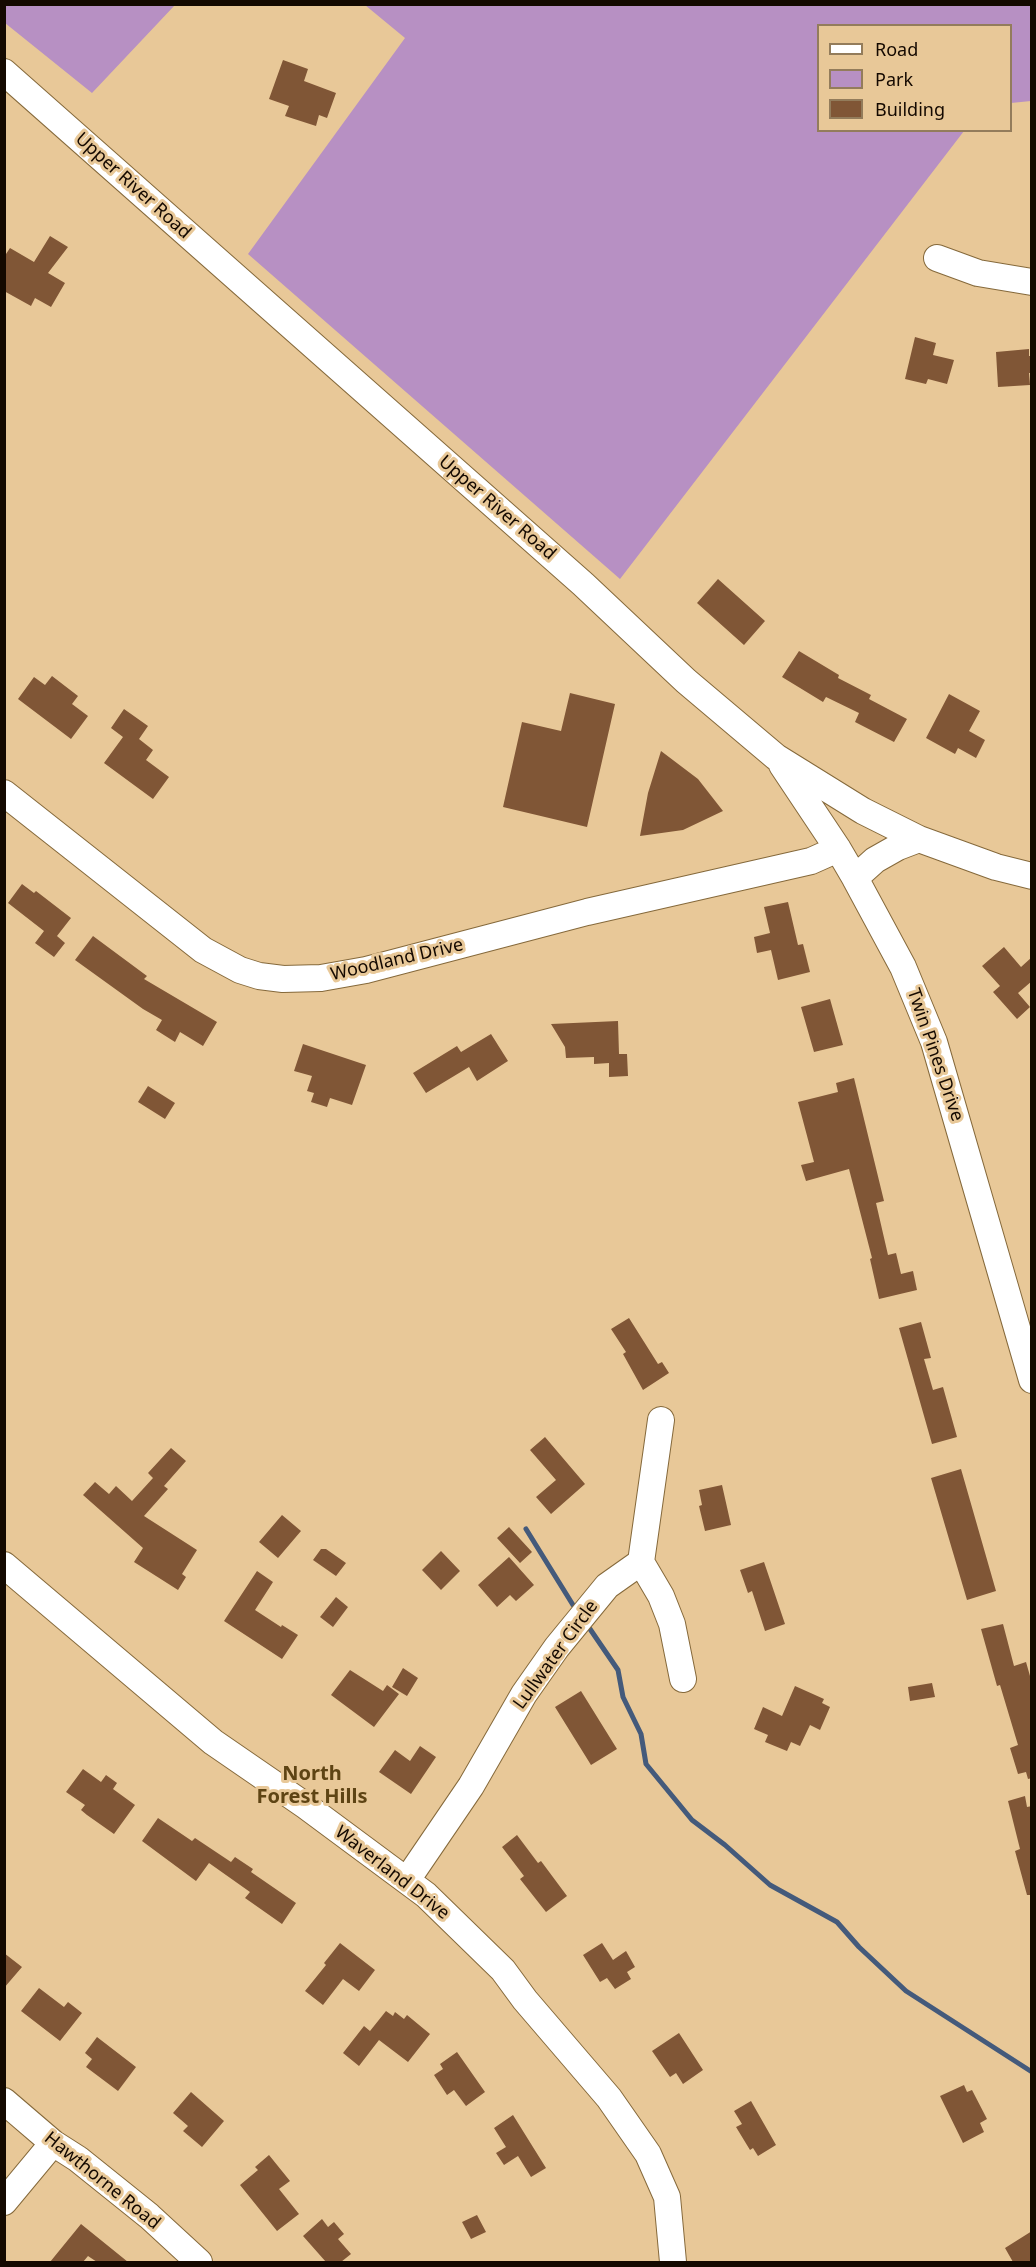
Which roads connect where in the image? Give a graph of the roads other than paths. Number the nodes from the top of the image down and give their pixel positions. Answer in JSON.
{"nodes":[{"id":1,"x":4,"y":72,"type":"edge"},
{"id":2,"x":937,"y":258,"type":"dead end"},
{"id":3,"x":1032,"y":282,"type":"edge"},
{"id":4,"x":776,"y":757,"type":"junction"},
{"id":5,"x":4,"y":793,"type":"edge"},
{"id":6,"x":919,"y":839,"type":"junction"},
{"id":7,"x":838,"y":849,"type":"junction"},
{"id":8,"x":1032,"y":876,"type":"edge"},
{"id":9,"x":855,"y":878,"type":"junction"},
{"id":10,"x":1032,"y":1380,"type":"edge"},
{"id":11,"x":661,"y":1420,"type":"dead end"},
{"id":12,"x":641,"y":1562,"type":"junction"},
{"id":13,"x":4,"y":1565,"type":"edge"},
{"id":14,"x":683,"y":1678,"type":"dead end"},
{"id":15,"x":407,"y":1880,"type":"junction"},
{"id":16,"x":4,"y":2101,"type":"edge"},
{"id":17,"x":53,"y":2143,"type":"junction"},
{"id":18,"x":4,"y":2202,"type":"edge"},
{"id":19,"x":199,"y":2262,"type":"edge"},
{"id":20,"x":673,"y":2262,"type":"edge"}],
"edges":[{"from":1,"to":4,"type":"street","name":"Upper River Road"},
{"from":2,"to":3,"type":"street"},
{"from":4,"to":6,"type":"street","name":"Upper River Road"},
{"from":4,"to":7,"type":"street","name":"Twin Pines Drive"},
{"from":5,"to":7,"type":"street","name":"Woodland Drive"},
{"from":6,"to":8,"type":"street","name":"Upper River Road"},
{"from":6,"to":9,"type":"street"},
{"from":7,"to":9,"type":"street","name":"Twin Pines Drive"},
{"from":9,"to":10,"type":"street","name":"Twin Pines Drive"},
{"from":11,"to":12,"type":"street"},
{"from":12,"to":14,"type":"street"},
{"from":12,"to":15,"type":"street","name":"Lullwater Circle"},
{"from":13,"to":15,"type":"street","name":"Waverland Drive"},
{"from":15,"to":20,"type":"street","name":"Waverland Drive"},
{"from":16,"to":17,"type":"street","name":"Hawthorne Road"},
{"from":17,"to":18,"type":"street"},
{"from":17,"to":19,"type":"street","name":"Hawthorne Road"}]}
